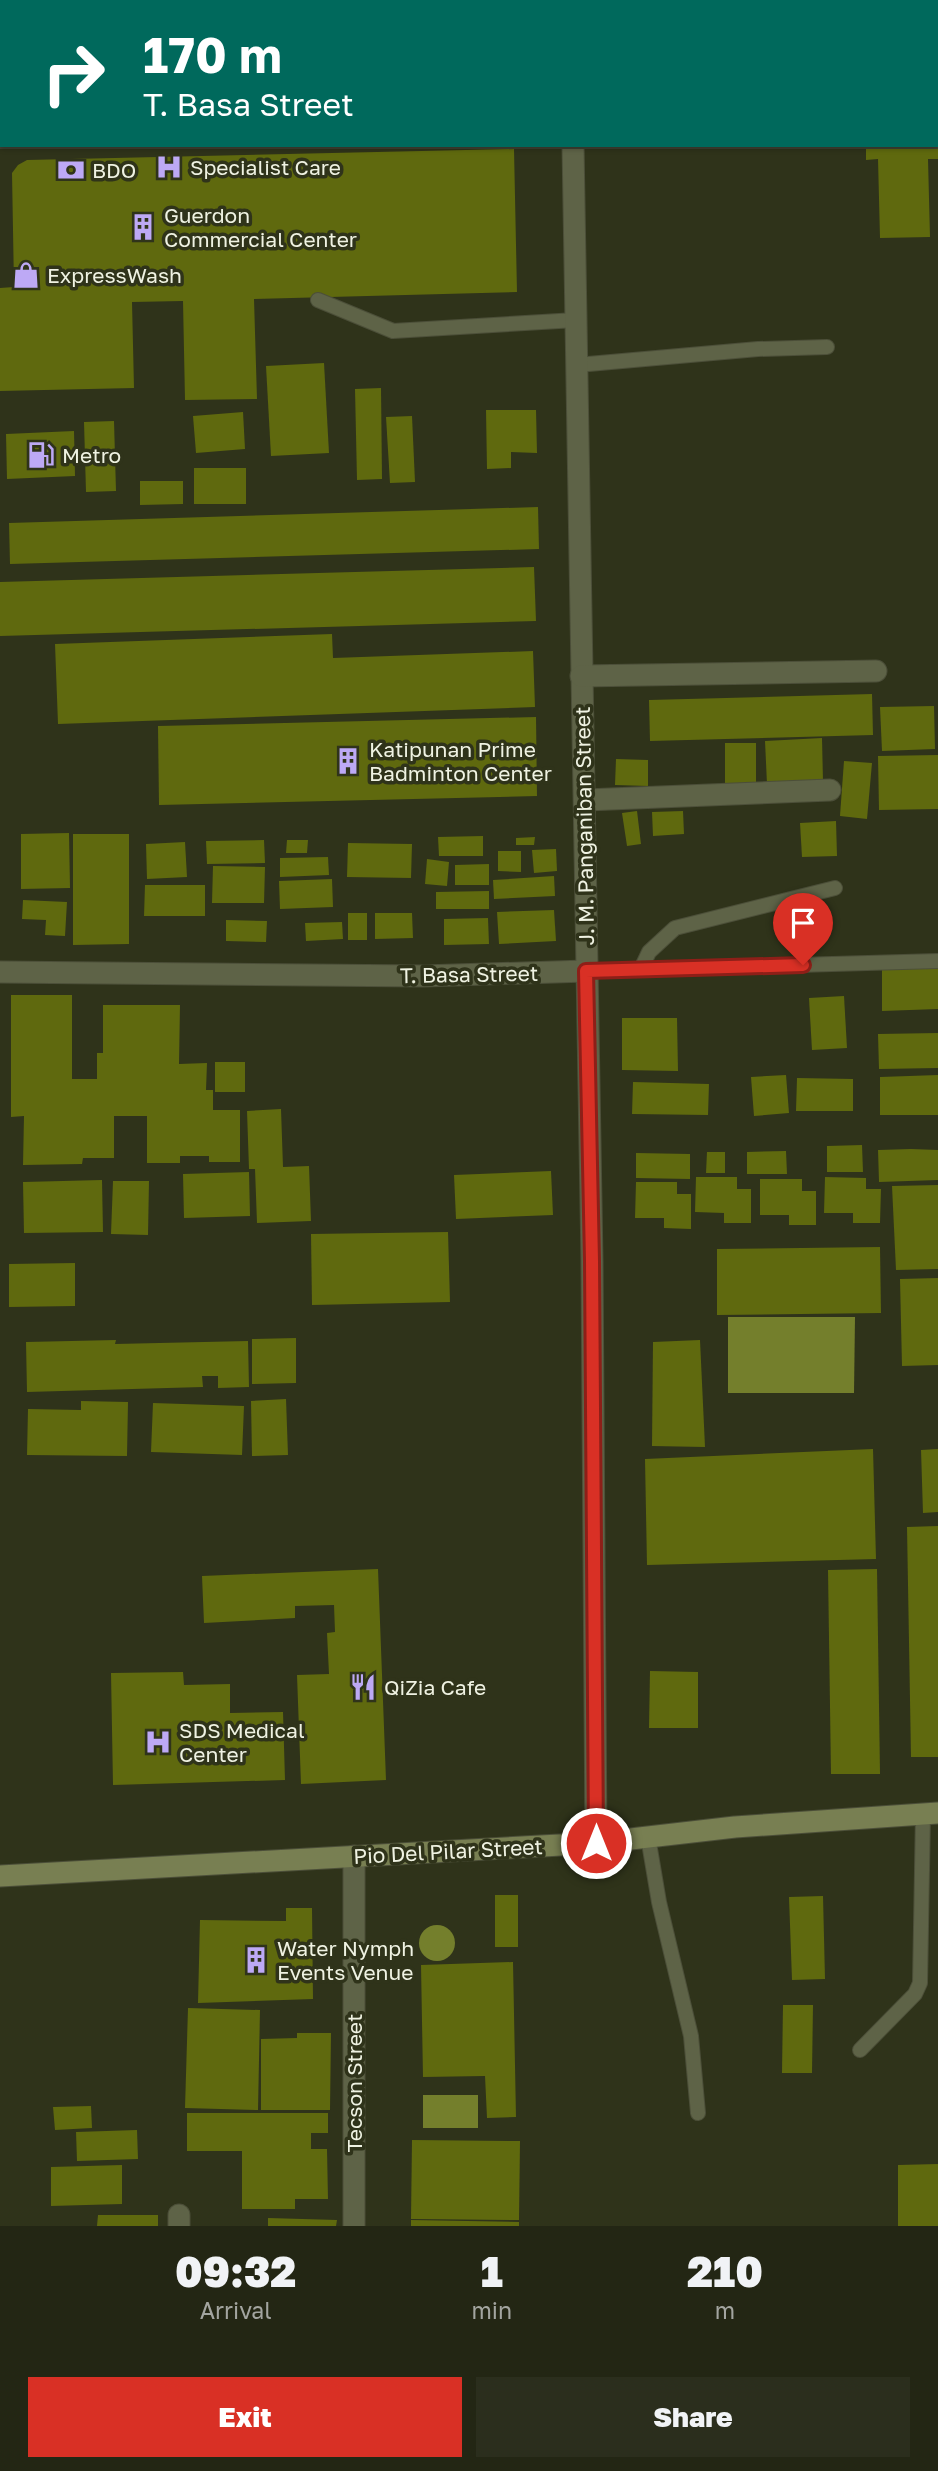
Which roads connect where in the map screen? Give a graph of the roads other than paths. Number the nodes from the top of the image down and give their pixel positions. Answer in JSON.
{"nodes":[{"id":1,"x":573,"y":147,"type":"edge"},
{"id":2,"x":318,"y":300,"type":"dead end"},
{"id":3,"x":576,"y":320,"type":"junction"},
{"id":4,"x":827,"y":347,"type":"dead end"},
{"id":5,"x":577,"y":365,"type":"junction"},
{"id":6,"x":876,"y":671,"type":"dead end"},
{"id":7,"x":581,"y":676,"type":"junction"},
{"id":8,"x":830,"y":790,"type":"dead end"},
{"id":9,"x":586,"y":800,"type":"junction"},
{"id":10,"x":835,"y":888,"type":"dead end"},
{"id":11,"x":938,"y":961,"type":"edge"},
{"id":12,"x":640,"y":969,"type":"junction"},
{"id":13,"x":586,"y":971,"type":"junction"},
{"id":14,"x":0,"y":972,"type":"edge"},
{"id":15,"x":931,"y":1813,"type":"edge"},
{"id":16,"x":648,"y":1837,"type":"junction"},
{"id":17,"x":596,"y":1843,"type":"junction"},
{"id":18,"x":355,"y":1856,"type":"junction"},
{"id":19,"x":0,"y":1876,"type":"edge"},
{"id":20,"x":860,"y":2050,"type":"dead end"},
{"id":21,"x":698,"y":2113,"type":"dead end"},
{"id":22,"x":354,"y":2226,"type":"edge"}],
"edges":[{"from":1,"to":3,"type":"street","name":"J. M. Panganiban Street"},
{"from":2,"to":3,"type":"lane"},
{"from":3,"to":5,"type":"street","name":"J. M. Panganiban Street"},
{"from":4,"to":5,"type":"lane"},
{"from":5,"to":7,"type":"street","name":"J. M. Panganiban Street"},
{"from":6,"to":7,"type":"street"},
{"from":7,"to":9,"type":"street","name":"J. M. Panganiban Street"},
{"from":8,"to":9,"type":"street"},
{"from":9,"to":13,"type":"street","name":"J. M. Panganiban Street"},
{"from":10,"to":12,"type":"lane"},
{"from":11,"to":12,"type":"lane","name":"T. Basa Street"},
{"from":12,"to":13,"type":"lane","name":"T. Basa Street"},
{"from":13,"to":14,"type":"street","name":"T. Basa Street"},
{"from":13,"to":17,"type":"street","name":"J. M. Panganiban Street"},
{"from":15,"to":16,"type":"street","name":"Pio Del Pilar Street"},
{"from":15,"to":20,"type":"lane"},
{"from":16,"to":17,"type":"street","name":"Pio Del Pilar Street"},
{"from":16,"to":21,"type":"lane"},
{"from":17,"to":18,"type":"street","name":"Pio Del Pilar Street"},
{"from":18,"to":19,"type":"street","name":"Pio Del Pilar Street"},
{"from":18,"to":22,"type":"street","name":"Tecson Street"}]}
